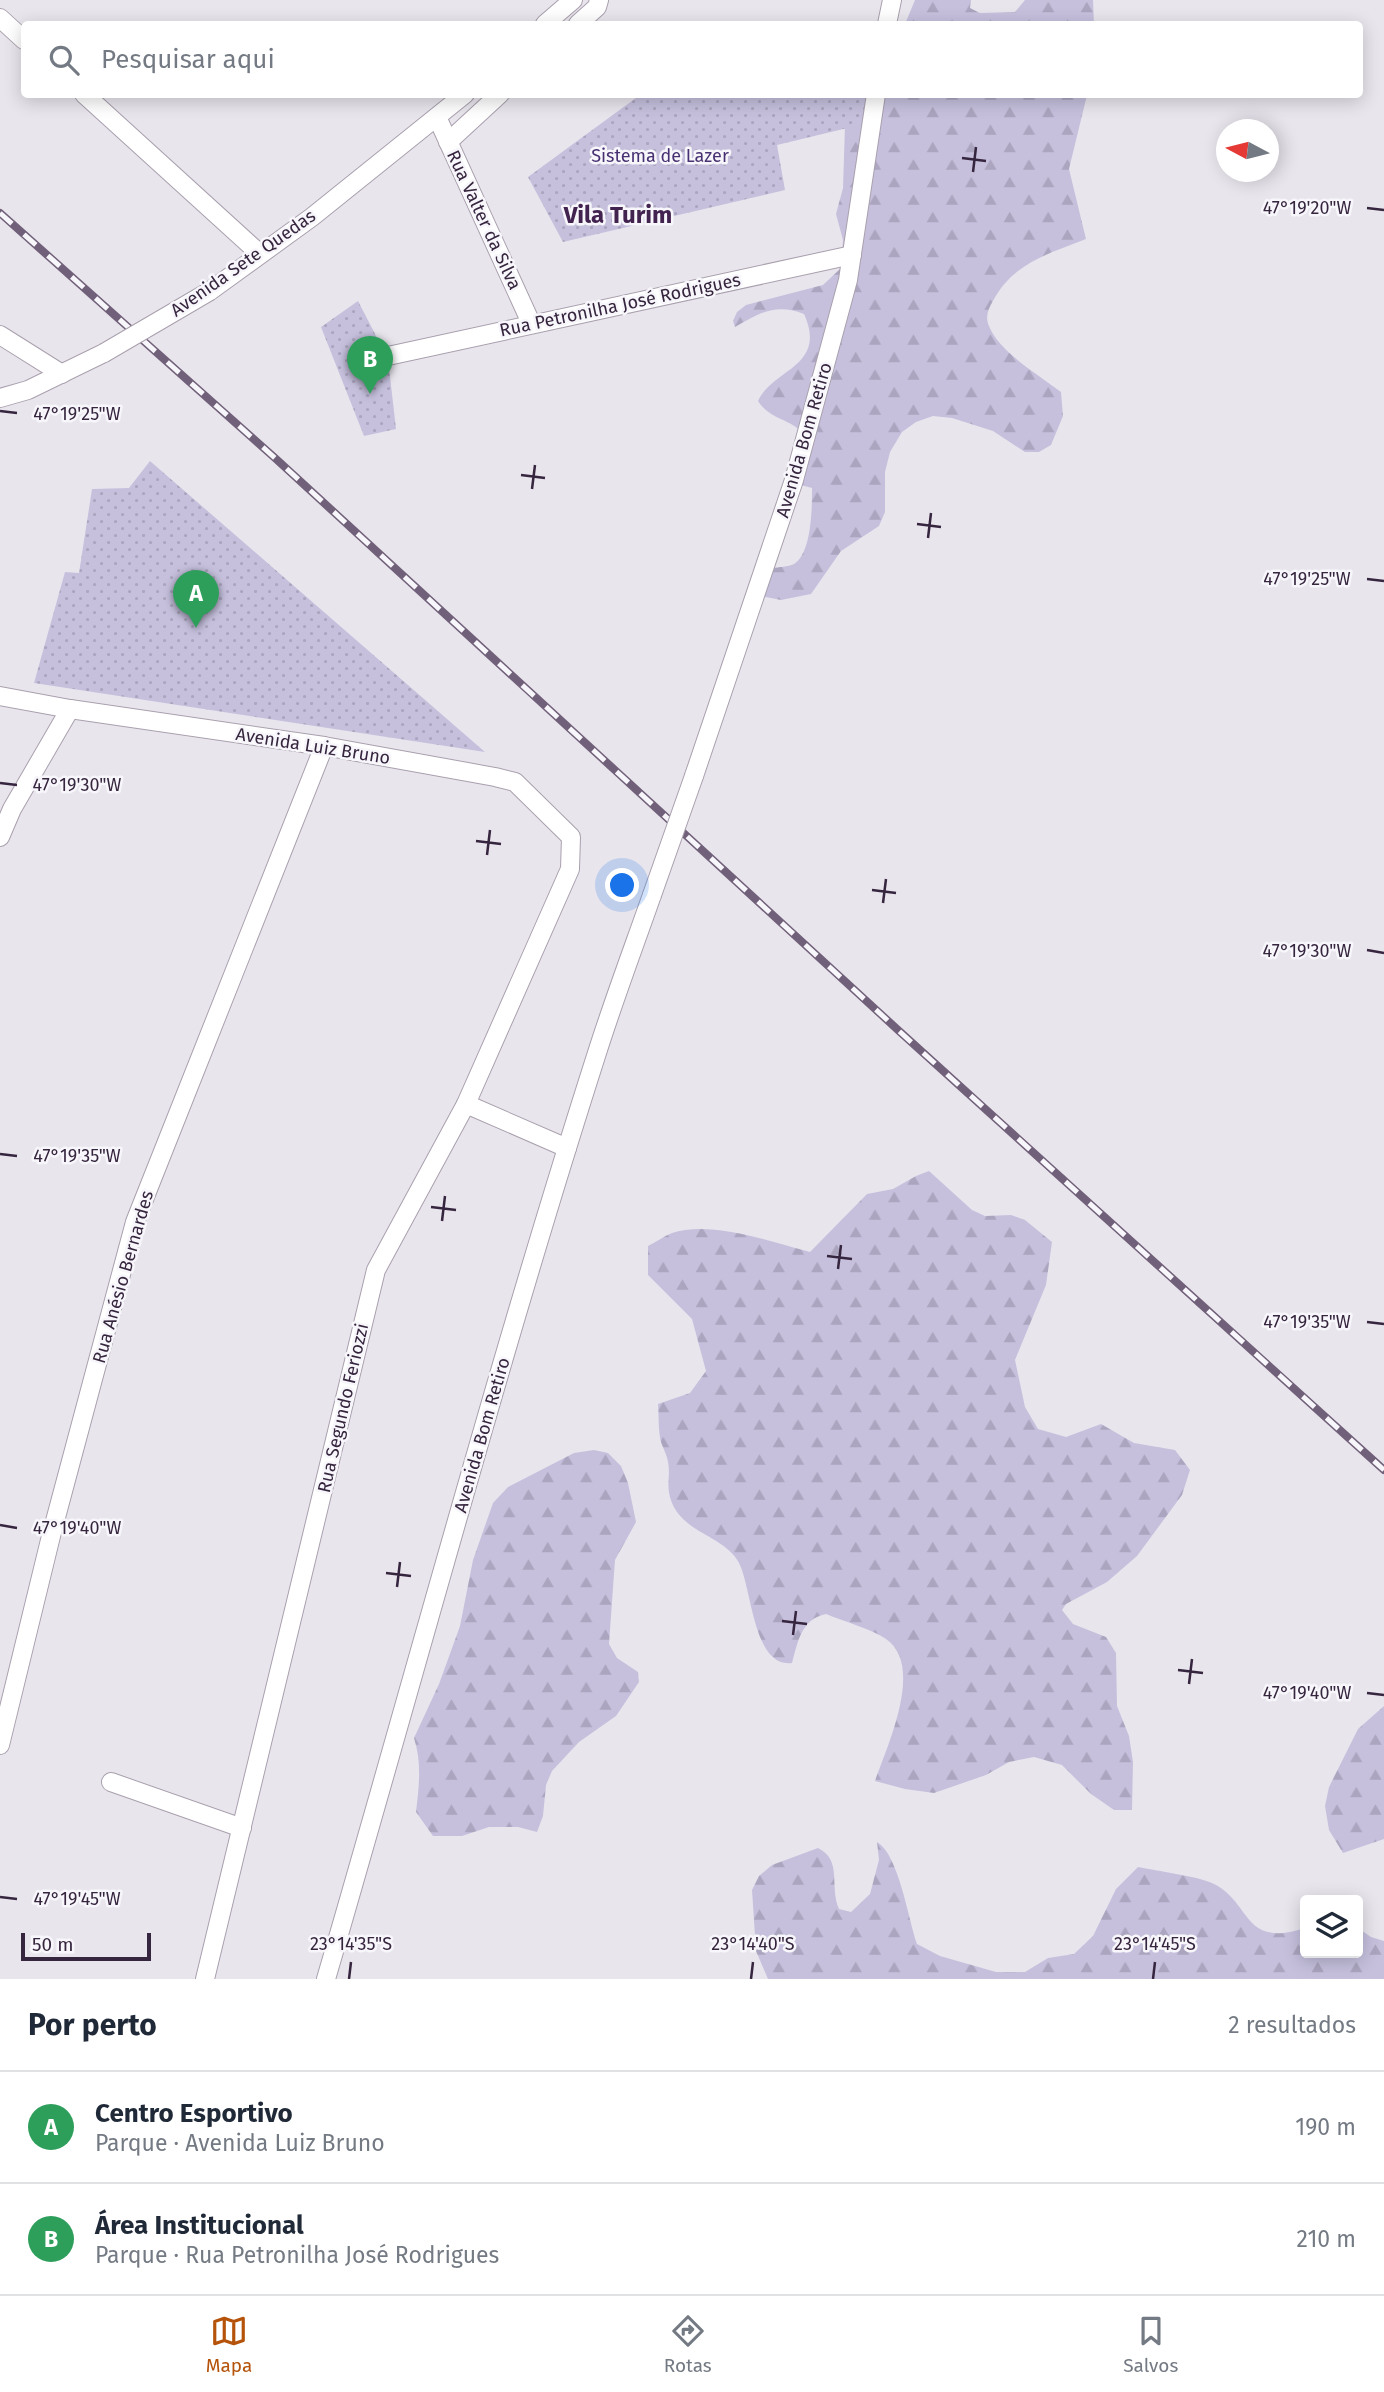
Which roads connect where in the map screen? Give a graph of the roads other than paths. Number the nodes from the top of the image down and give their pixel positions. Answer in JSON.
{"nodes":[{"id":1,"x":573,"y":0,"type":"edge"},
{"id":2,"x":599,"y":0,"type":"edge"},
{"id":3,"x":892,"y":0,"type":"edge"},
{"id":4,"x":0,"y":18,"type":"edge"},
{"id":5,"x":548,"y":21,"type":"edge"},
{"id":6,"x":582,"y":21,"type":"edge"},
{"id":7,"x":888,"y":21,"type":"edge"},
{"id":8,"x":21,"y":37,"type":"edge"},
{"id":9,"x":88,"y":98,"type":"edge"},
{"id":10,"x":460,"y":98,"type":"edge"},
{"id":11,"x":495,"y":98,"type":"edge"},
{"id":12,"x":875,"y":98,"type":"edge"},
{"id":13,"x":437,"y":117,"type":"junction"},
{"id":14,"x":448,"y":142,"type":"junction"},
{"id":15,"x":260,"y":254,"type":"junction"},
{"id":16,"x":852,"y":255,"type":"junction"},
{"id":17,"x":531,"y":323,"type":"junction"},
{"id":18,"x":0,"y":335,"type":"edge"},
{"id":19,"x":388,"y":356,"type":"dead end"},
{"id":20,"x":62,"y":374,"type":"junction"},
{"id":21,"x":0,"y":398,"type":"edge"},
{"id":22,"x":0,"y":696,"type":"edge"},
{"id":23,"x":70,"y":709,"type":"junction"},
{"id":24,"x":324,"y":746,"type":"junction"},
{"id":25,"x":0,"y":836,"type":"edge"},
{"id":26,"x":570,"y":869,"type":"joint"},
{"id":27,"x":466,"y":1104,"type":"junction"},
{"id":28,"x":567,"y":1148,"type":"junction"},
{"id":29,"x":0,"y":1745,"type":"edge"},
{"id":30,"x":111,"y":1782,"type":"dead end"},
{"id":31,"x":242,"y":1828,"type":"junction"},
{"id":32,"x":205,"y":1979,"type":"edge"},
{"id":33,"x":326,"y":1979,"type":"edge"}],
"edges":[{"from":1,"to":5,"type":"street"},
{"from":2,"to":6,"type":"street"},
{"from":3,"to":7,"type":"street"},
{"from":4,"to":8,"type":"street"},
{"from":9,"to":15,"type":"street"},
{"from":10,"to":13,"type":"street","name":"Avenida Sete Quedas"},
{"from":11,"to":14,"type":"street"},
{"from":12,"to":16,"type":"street","name":"Avenida Bom Retiro"},
{"from":13,"to":14,"type":"street","name":"Rua Valter da Silva"},
{"from":13,"to":15,"type":"street","name":"Avenida Sete Quedas"},
{"from":14,"to":17,"type":"street","name":"Rua Valter da Silva"},
{"from":15,"to":20,"type":"street","name":"Avenida Sete Quedas","bridge":true},
{"from":16,"to":17,"type":"street","name":"Rua Petronilha José Rodrigues"},
{"from":16,"to":28,"type":"street","name":"Avenida Bom Retiro","bridge":true},
{"from":17,"to":19,"type":"street","name":"Rua Petronilha José Rodrigues"},
{"from":18,"to":20,"type":"street"},
{"from":20,"to":21,"type":"street","name":"Avenida Sete Quedas"},
{"from":22,"to":23,"type":"street","name":"Avenida Luiz Bruno"},
{"from":23,"to":24,"type":"street","name":"Avenida Luiz Bruno"},
{"from":23,"to":25,"type":"street"},
{"from":24,"to":26,"type":"street","name":"Avenida Luiz Bruno"},
{"from":24,"to":29,"type":"street","name":"Rua Anésio Bernardes"},
{"from":26,"to":27,"type":"street","name":"Rua Segundo Feriozzi"},
{"from":27,"to":28,"type":"street"},
{"from":27,"to":31,"type":"street","name":"Rua Segundo Feriozzi"},
{"from":28,"to":33,"type":"street","name":"Avenida Bom Retiro"},
{"from":30,"to":31,"type":"street"},
{"from":31,"to":32,"type":"street","name":"Rua Segundo Feriozzi"}]}
